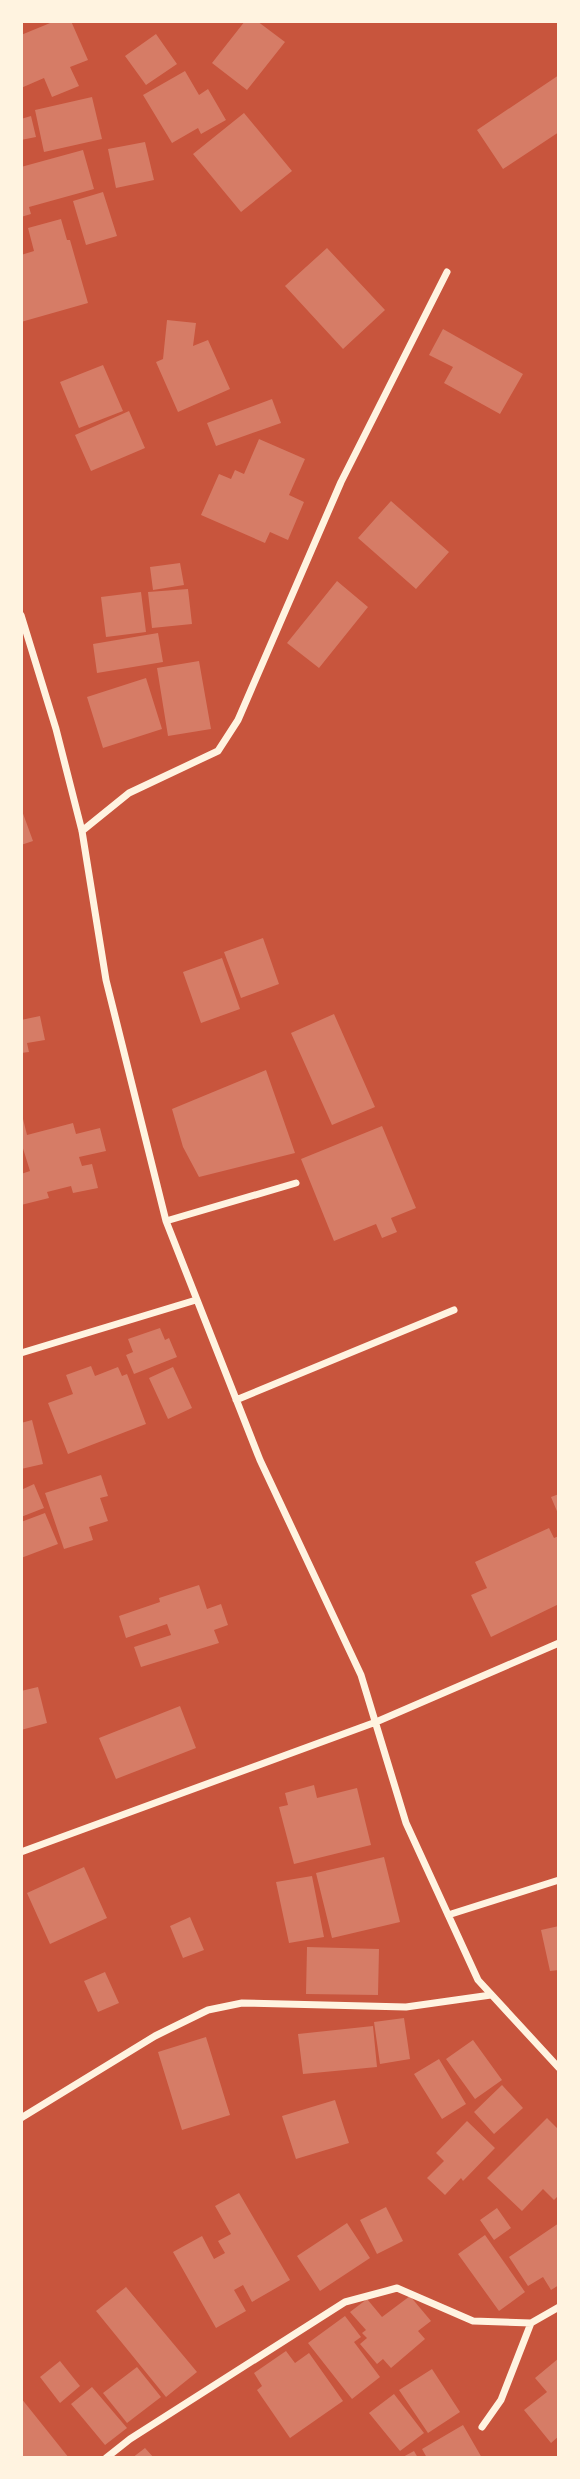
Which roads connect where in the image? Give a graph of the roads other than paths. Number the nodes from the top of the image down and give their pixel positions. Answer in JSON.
{"nodes":[{"id":1,"x":447,"y":272,"type":"dead end"},
{"id":2,"x":21,"y":615,"type":"edge"},
{"id":3,"x":82,"y":831,"type":"junction"},
{"id":4,"x":296,"y":1183,"type":"dead end"},
{"id":5,"x":166,"y":1222,"type":"junction"},
{"id":6,"x":196,"y":1300,"type":"junction"},
{"id":7,"x":454,"y":1310,"type":"dead end"},
{"id":8,"x":21,"y":1353,"type":"edge"},
{"id":9,"x":236,"y":1400,"type":"junction"},
{"id":10,"x":559,"y":1643,"type":"edge"},
{"id":11,"x":376,"y":1723,"type":"junction"},
{"id":12,"x":21,"y":1852,"type":"edge"},
{"id":13,"x":559,"y":1880,"type":"edge"},
{"id":14,"x":448,"y":1915,"type":"junction"},
{"id":15,"x":491,"y":1995,"type":"junction"},
{"id":16,"x":559,"y":2068,"type":"edge"},
{"id":17,"x":21,"y":2118,"type":"edge"},
{"id":18,"x":559,"y":2307,"type":"edge"},
{"id":19,"x":531,"y":2323,"type":"junction"},
{"id":20,"x":482,"y":2427,"type":"dead end"},
{"id":21,"x":106,"y":2458,"type":"edge"}],
"edges":[{"from":1,"to":3,"type":"street"},
{"from":2,"to":3,"type":"street"},
{"from":3,"to":5,"type":"street"},
{"from":4,"to":5,"type":"street"},
{"from":5,"to":6,"type":"street"},
{"from":6,"to":8,"type":"street"},
{"from":6,"to":9,"type":"street"},
{"from":7,"to":9,"type":"street"},
{"from":9,"to":11,"type":"street"},
{"from":10,"to":11,"type":"street"},
{"from":11,"to":12,"type":"street"},
{"from":11,"to":14,"type":"street"},
{"from":13,"to":14,"type":"street"},
{"from":14,"to":15,"type":"street"},
{"from":15,"to":16,"type":"street"},
{"from":15,"to":17,"type":"street"},
{"from":18,"to":19,"type":"street"},
{"from":19,"to":20,"type":"street"},
{"from":19,"to":21,"type":"street"}]}
